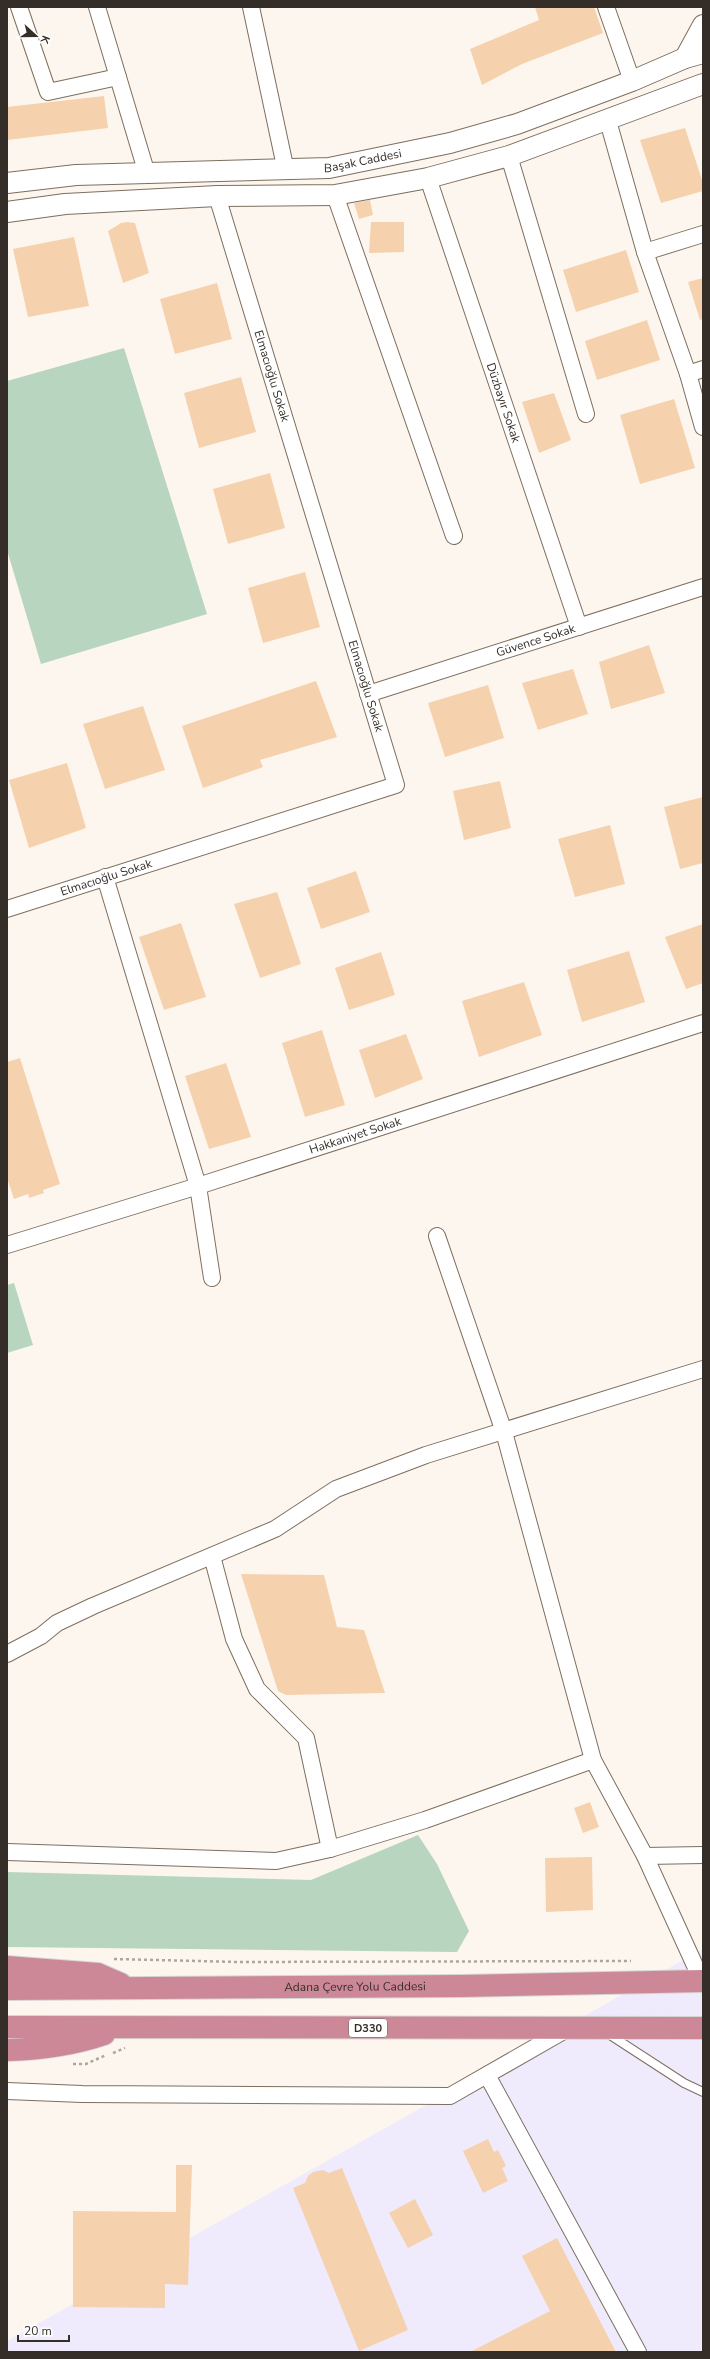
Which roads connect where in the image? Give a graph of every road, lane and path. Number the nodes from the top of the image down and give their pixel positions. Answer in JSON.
{"nodes":[{"id":1,"x":19,"y":7,"type":"edge"},
{"id":2,"x":97,"y":7,"type":"edge"},
{"id":3,"x":251,"y":7,"type":"edge"},
{"id":4,"x":606,"y":7,"type":"edge"},
{"id":5,"x":703,"y":25,"type":"edge"},
{"id":6,"x":694,"y":56,"type":"edge"},
{"id":7,"x":118,"y":78,"type":"junction"},
{"id":8,"x":632,"y":81,"type":"junction"},
{"id":9,"x":703,"y":84,"type":"edge"},
{"id":10,"x":608,"y":120,"type":"junction"},
{"id":11,"x":509,"y":156,"type":"junction"},
{"id":12,"x":286,"y":171,"type":"junction"},
{"id":13,"x":147,"y":174,"type":"junction"},
{"id":14,"x":428,"y":178,"type":"junction"},
{"id":15,"x":7,"y":183,"type":"edge"},
{"id":16,"x":335,"y":195,"type":"junction"},
{"id":17,"x":217,"y":196,"type":"junction"},
{"id":18,"x":7,"y":212,"type":"edge"},
{"id":19,"x":703,"y":234,"type":"edge"},
{"id":20,"x":645,"y":252,"type":"junction"},
{"id":21,"x":695,"y":371,"type":"edge"},
{"id":22,"x":586,"y":414,"type":"dead end"},
{"id":23,"x":703,"y":427,"type":"edge"},
{"id":24,"x":454,"y":536,"type":"dead end"},
{"id":25,"x":703,"y":587,"type":"edge"},
{"id":26,"x":579,"y":627,"type":"junction"},
{"id":27,"x":368,"y":694,"type":"junction"},
{"id":28,"x":105,"y":877,"type":"junction"},
{"id":29,"x":7,"y":909,"type":"edge"},
{"id":30,"x":703,"y":1023,"type":"edge"},
{"id":31,"x":198,"y":1186,"type":"junction"},
{"id":32,"x":437,"y":1236,"type":"dead end"},
{"id":33,"x":7,"y":1245,"type":"edge"},
{"id":34,"x":212,"y":1278,"type":"dead end"},
{"id":35,"x":703,"y":1369,"type":"edge"},
{"id":36,"x":504,"y":1432,"type":"junction"},
{"id":37,"x":212,"y":1556,"type":"junction"},
{"id":38,"x":7,"y":1654,"type":"edge"},
{"id":39,"x":593,"y":1760,"type":"junction"},
{"id":40,"x":330,"y":1849,"type":"junction"},
{"id":41,"x":7,"y":1852,"type":"edge"},
{"id":42,"x":703,"y":1855,"type":"edge"},
{"id":43,"x":645,"y":1856,"type":"junction"},
{"id":44,"x":107,"y":1958,"type":"dead end"},
{"id":45,"x":635,"y":1962,"type":"dead end"},
{"id":46,"x":7,"y":1967,"type":"edge"},
{"id":47,"x":702,"y":1982,"type":"edge"},
{"id":48,"x":131,"y":1988,"type":"junction"},
{"id":49,"x":7,"y":1989,"type":"edge"},
{"id":50,"x":7,"y":2027,"type":"edge"},
{"id":51,"x":127,"y":2027,"type":"junction"},
{"id":52,"x":703,"y":2028,"type":"edge"},
{"id":53,"x":567,"y":2029,"type":"junction"},
{"id":54,"x":601,"y":2029,"type":"junction"},
{"id":55,"x":7,"y":2050,"type":"edge"},
{"id":56,"x":487,"y":2074,"type":"junction"},
{"id":57,"x":7,"y":2091,"type":"edge"},
{"id":58,"x":703,"y":2092,"type":"edge"},
{"id":59,"x":638,"y":2352,"type":"edge"}],
"edges":[{"from":1,"to":7,"type":"street"},
{"from":2,"to":7,"type":"street"},
{"from":3,"to":12,"type":"street"},
{"from":4,"to":8,"type":"street"},
{"from":5,"to":6,"type":"street"},
{"from":6,"to":8,"type":"street","name":"Başak Caddesi"},
{"from":7,"to":13,"type":"street"},
{"from":8,"to":12,"type":"street","name":"Başak Caddesi"},
{"from":9,"to":10,"type":"street"},
{"from":10,"to":11,"type":"street"},
{"from":10,"to":20,"type":"street"},
{"from":11,"to":14,"type":"street"},
{"from":11,"to":22,"type":"street"},
{"from":12,"to":13,"type":"street","name":"Başak Caddesi"},
{"from":13,"to":15,"type":"street","name":"Başak Caddesi"},
{"from":14,"to":16,"type":"street"},
{"from":14,"to":26,"type":"street","name":"Düzbayır Sokak"},
{"from":16,"to":17,"type":"street"},
{"from":16,"to":24,"type":"street"},
{"from":17,"to":18,"type":"street"},
{"from":17,"to":27,"type":"street","name":"Elmacıoğlu Sokak"},
{"from":19,"to":20,"type":"street"},
{"from":20,"to":21,"type":"street"},
{"from":21,"to":23,"type":"street"},
{"from":25,"to":26,"type":"street","name":"Güvence Sokak"},
{"from":26,"to":27,"type":"street","name":"Güvence Sokak"},
{"from":27,"to":28,"type":"street","name":"Elmacıoğlu Sokak"},
{"from":28,"to":29,"type":"street","name":"Elmacıoğlu Sokak"},
{"from":28,"to":31,"type":"street"},
{"from":30,"to":31,"type":"street","name":"Hakkaniyet Sokak"},
{"from":31,"to":33,"type":"street","name":"Hakkaniyet Sokak"},
{"from":31,"to":34,"type":"street"},
{"from":32,"to":36,"type":"street"},
{"from":35,"to":36,"type":"street"},
{"from":36,"to":37,"type":"street"},
{"from":36,"to":39,"type":"street"},
{"from":37,"to":38,"type":"street"},
{"from":37,"to":40,"type":"street"},
{"from":39,"to":40,"type":"street"},
{"from":39,"to":43,"type":"street"},
{"from":40,"to":41,"type":"street"},
{"from":42,"to":43,"type":"street"},
{"from":43,"to":47,"type":"street"},
{"from":44,"to":45,"type":"path"},
{"from":46,"to":48,"type":"highway"},
{"from":47,"to":48,"type":"highway","name":"Adana Çevre Yolu Caddesi"},
{"from":48,"to":49,"type":"highway","name":"Adana Çevre Yolu Caddesi"},
{"from":50,"to":51,"type":"highway","number":"D330"},
{"from":51,"to":53,"type":"highway","number":"D330"},
{"from":51,"to":55,"type":"highway"},
{"from":52,"to":54,"type":"highway","number":"D330"},
{"from":53,"to":54,"type":"highway","number":"D330"},
{"from":53,"to":56,"type":"street"},
{"from":54,"to":58,"type":"lane"},
{"from":56,"to":57,"type":"street"},
{"from":56,"to":59,"type":"street"}]}
